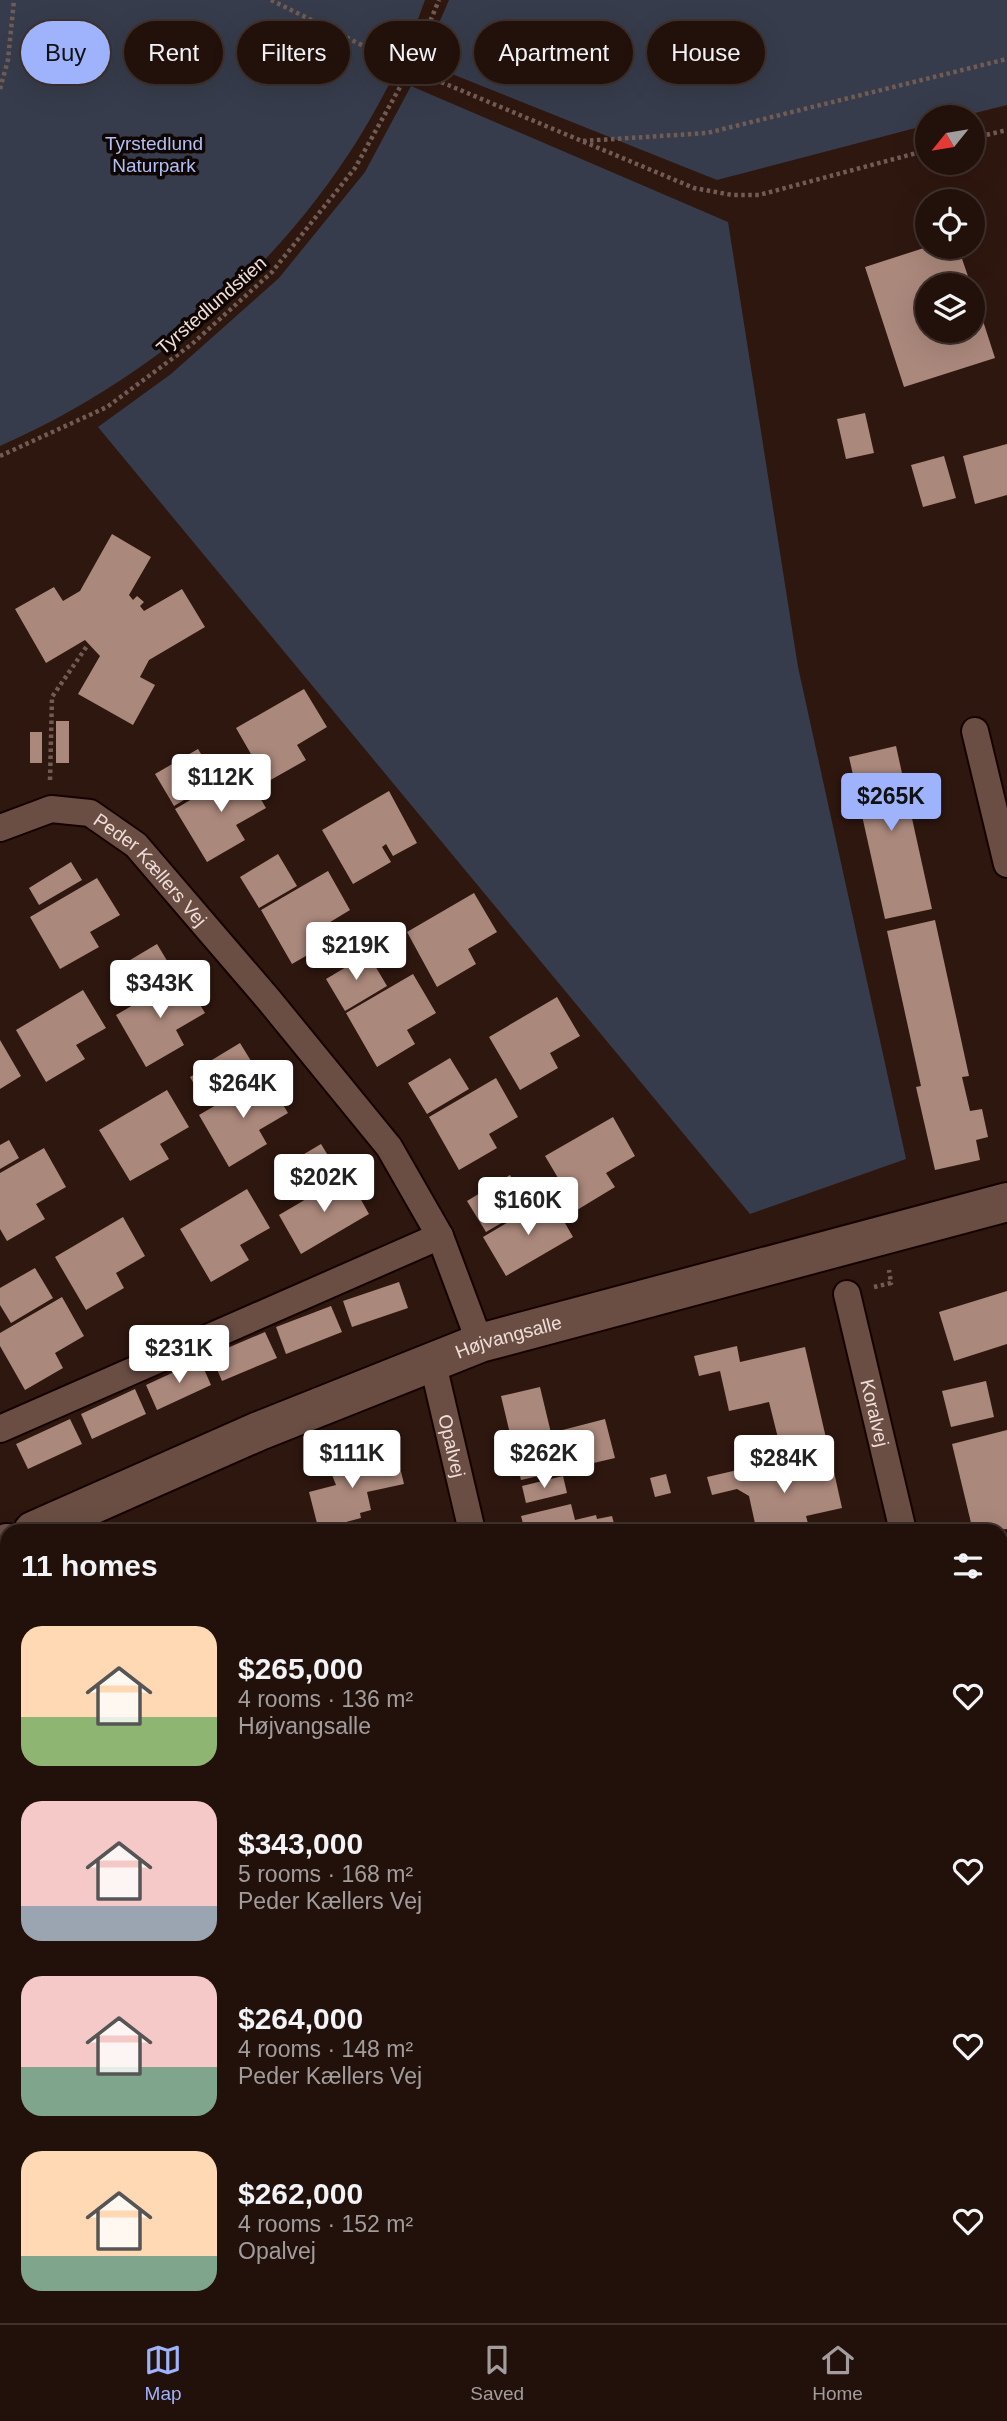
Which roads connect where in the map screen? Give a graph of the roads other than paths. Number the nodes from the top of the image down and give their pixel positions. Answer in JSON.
{"nodes":[{"id":1,"x":975,"y":731,"type":"dead end"},
{"id":2,"x":0,"y":828,"type":"edge"},
{"id":3,"x":1007,"y":864,"type":"edge"},
{"id":4,"x":1007,"y":1202,"type":"edge"},
{"id":5,"x":440,"y":1236,"type":"junction"},
{"id":6,"x":847,"y":1294,"type":"dead end"},
{"id":7,"x":480,"y":1343,"type":"junction"},
{"id":8,"x":432,"y":1360,"type":"junction"},
{"id":9,"x":0,"y":1429,"type":"edge"},
{"id":10,"x":46,"y":1524,"type":"edge"},
{"id":11,"x":470,"y":1524,"type":"edge"},
{"id":12,"x":901,"y":1524,"type":"edge"}],
"edges":[{"from":1,"to":3,"type":"street"},
{"from":2,"to":5,"type":"street","name":"Peder Kællers Vej"},
{"from":4,"to":7,"type":"street","name":"Højvangsalle"},
{"from":5,"to":7,"type":"street","name":"Peder Kællers Vej"},
{"from":5,"to":9,"type":"street"},
{"from":6,"to":12,"type":"street","name":"Koralvej"},
{"from":7,"to":8,"type":"street","name":"Højvangsalle"},
{"from":8,"to":10,"type":"street","name":"Højvangsalle"},
{"from":8,"to":11,"type":"street","name":"Opalvej"}]}
